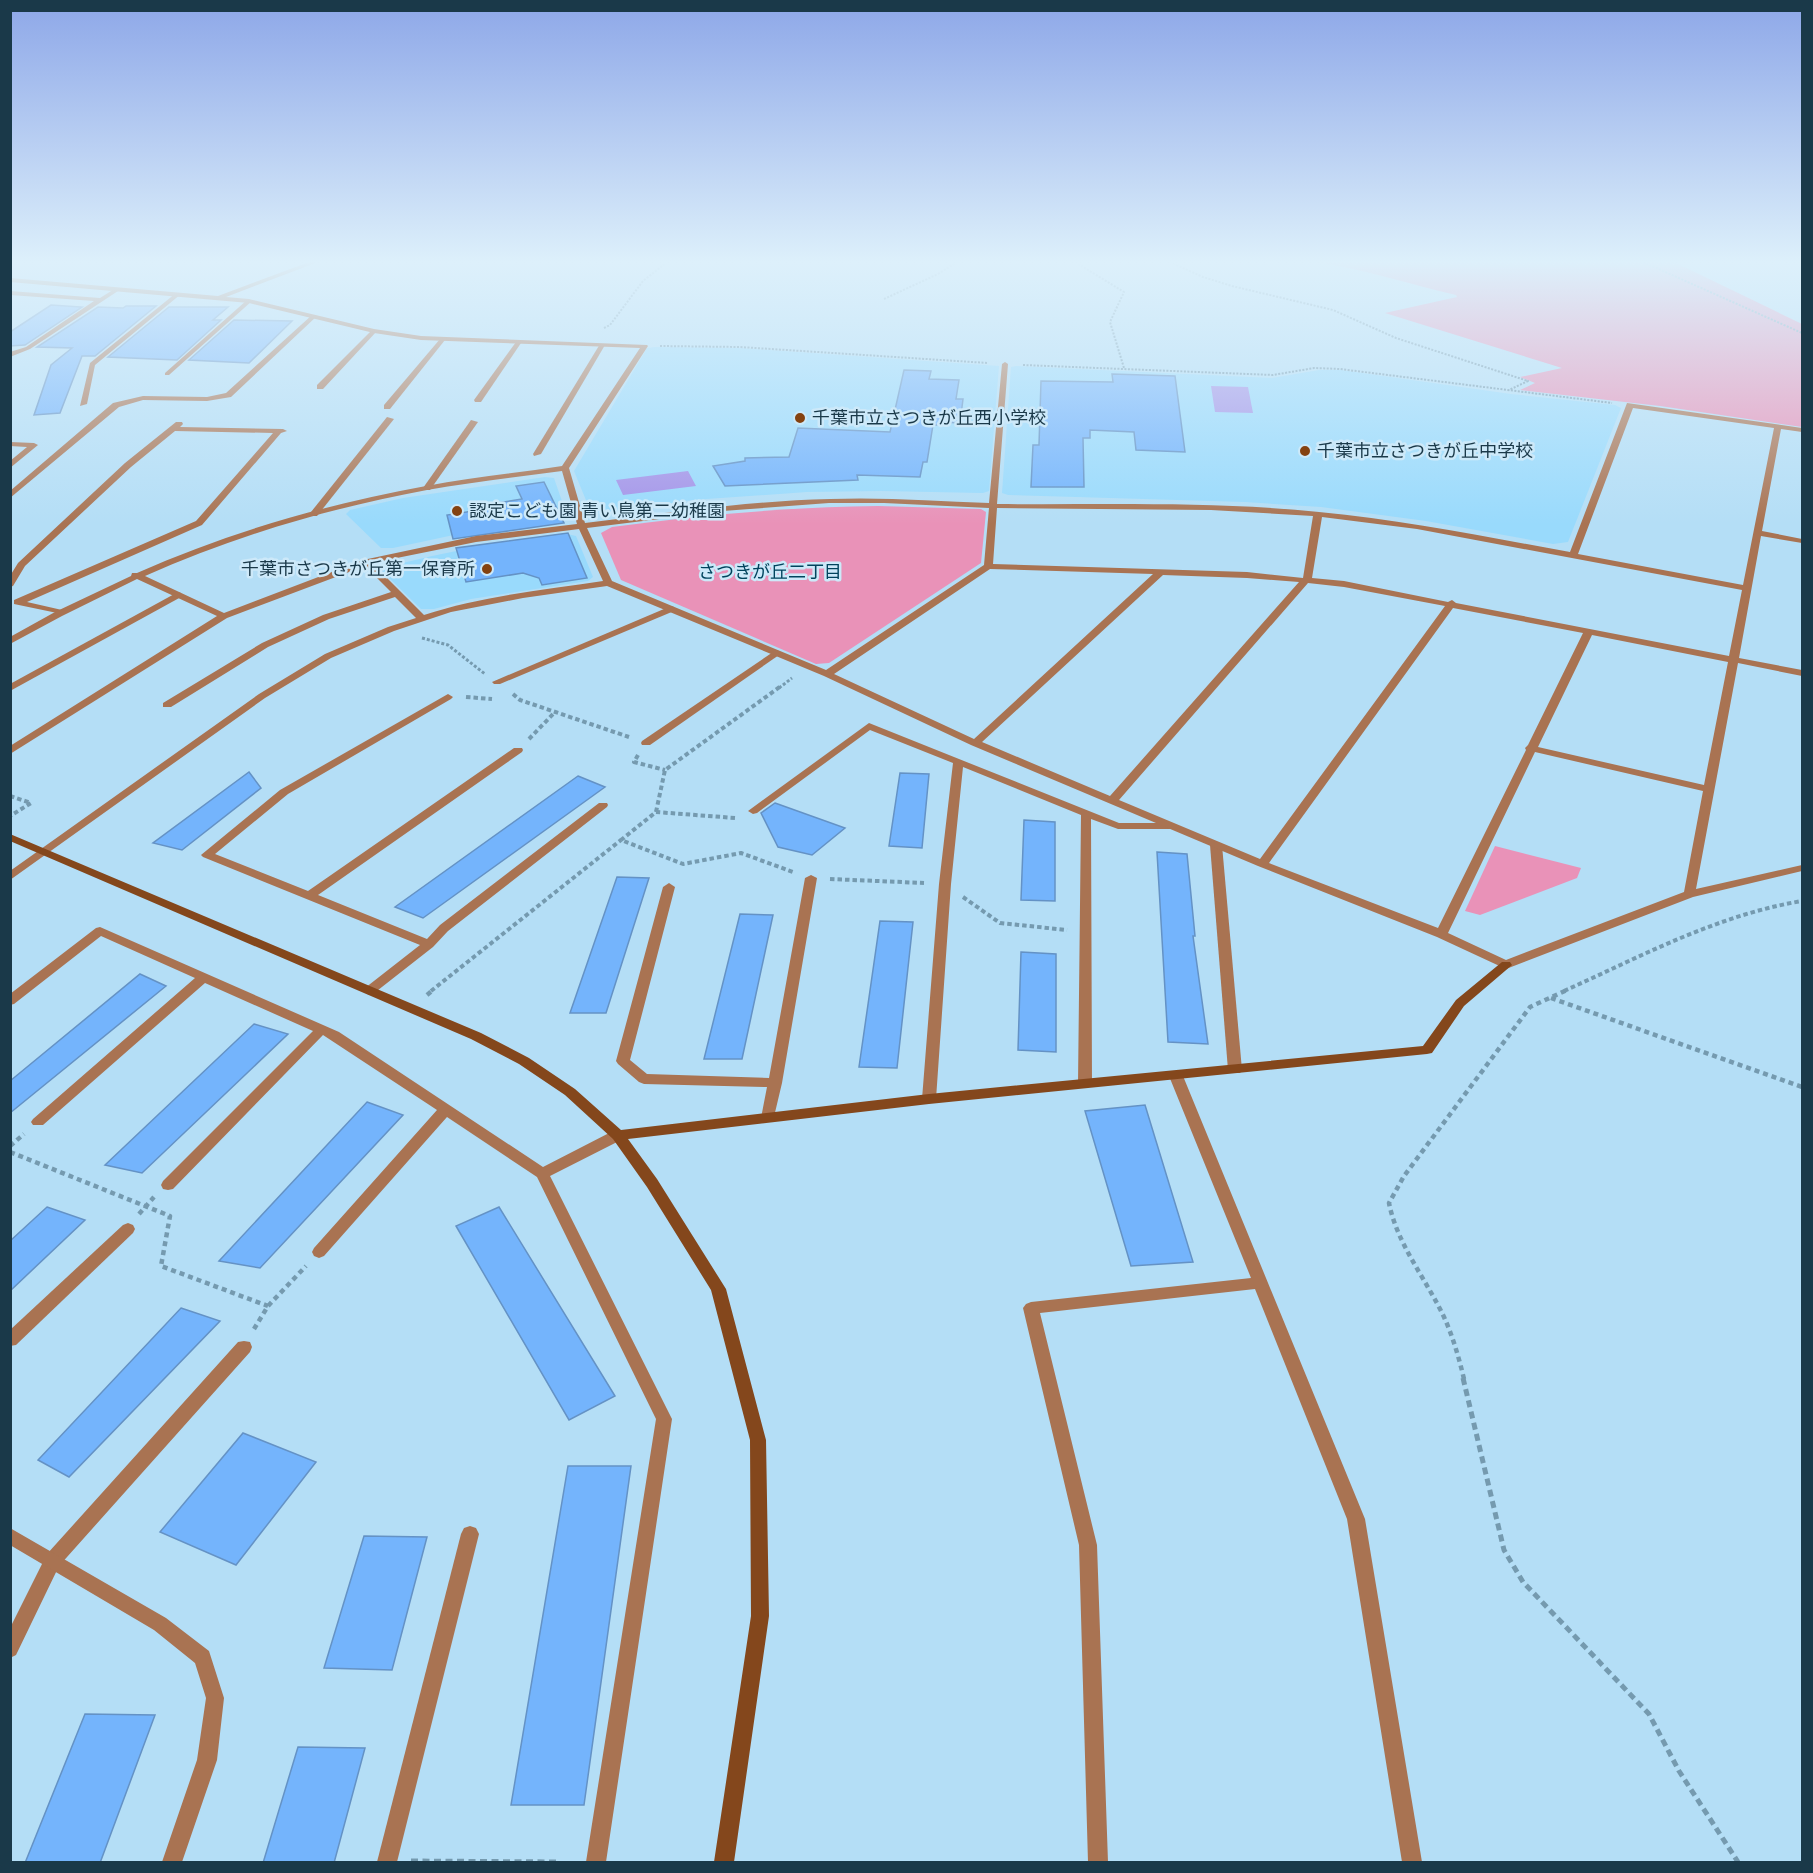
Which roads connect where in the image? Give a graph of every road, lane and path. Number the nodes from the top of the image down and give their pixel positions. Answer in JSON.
{"nodes":[{"id":1,"x":24,"y":349,"type":"edge"},
{"id":2,"x":110,"y":349,"type":"edge"},
{"id":3,"x":195,"y":349,"type":"edge"},
{"id":4,"x":278,"y":349,"type":"edge"},
{"id":5,"x":356,"y":349,"type":"edge"},
{"id":6,"x":434,"y":349,"type":"edge"},
{"id":7,"x":514,"y":349,"type":"edge"},
{"id":8,"x":599,"y":349,"type":"edge"},
{"id":9,"x":643,"y":349,"type":"edge"},
{"id":10,"x":778,"y":349,"type":"edge"},
{"id":11,"x":1118,"y":349,"type":"edge"},
{"id":12,"x":1431,"y":349,"type":"edge"},
{"id":13,"x":10,"y":355,"type":"edge"},
{"id":14,"x":1005,"y":364,"type":"junction"},
{"id":15,"x":1124,"y":368,"type":"junction"},
{"id":16,"x":167,"y":374,"type":"dead end"},
{"id":17,"x":320,"y":387,"type":"dead end"},
{"id":18,"x":1507,"y":391,"type":"junction"},
{"id":19,"x":478,"y":400,"type":"dead end"},
{"id":20,"x":83,"y":404,"type":"dead end"},
{"id":21,"x":1630,"y":405,"type":"junction"},
{"id":22,"x":387,"y":407,"type":"dead end"},
{"id":23,"x":390,"y":418,"type":"dead end"},
{"id":24,"x":474,"y":422,"type":"dead end"},
{"id":25,"x":1778,"y":426,"type":"junction"},
{"id":26,"x":1803,"y":430,"type":"edge"},
{"id":27,"x":10,"y":444,"type":"edge"},
{"id":28,"x":537,"y":454,"type":"dead end"},
{"id":29,"x":10,"y":466,"type":"edge"},
{"id":30,"x":565,"y":468,"type":"junction"},
{"id":31,"x":427,"y":488,"type":"junction"},
{"id":32,"x":10,"y":496,"type":"edge"},
{"id":33,"x":993,"y":506,"type":"junction"},
{"id":34,"x":314,"y":514,"type":"junction"},
{"id":35,"x":1317,"y":514,"type":"junction"},
{"id":36,"x":582,"y":526,"type":"junction"},
{"id":37,"x":1757,"y":533,"type":"junction"},
{"id":38,"x":1803,"y":541,"type":"edge"},
{"id":39,"x":1573,"y":556,"type":"junction"},
{"id":40,"x":366,"y":562,"type":"junction"},
{"id":41,"x":988,"y":566,"type":"junction"},
{"id":42,"x":1161,"y":572,"type":"junction"},
{"id":43,"x":135,"y":575,"type":"junction"},
{"id":44,"x":1307,"y":579,"type":"junction"},
{"id":45,"x":608,"y":583,"type":"junction"},
{"id":46,"x":10,"y":584,"type":"edge"},
{"id":47,"x":1747,"y":588,"type":"junction"},
{"id":48,"x":397,"y":593,"type":"junction"},
{"id":49,"x":178,"y":595,"type":"junction"},
{"id":50,"x":14,"y":600,"type":"edge"},
{"id":51,"x":1452,"y":603,"type":"junction"},
{"id":52,"x":671,"y":609,"type":"junction"},
{"id":53,"x":59,"y":612,"type":"junction"},
{"id":54,"x":224,"y":616,"type":"junction"},
{"id":55,"x":422,"y":618,"type":"junction"},
{"id":56,"x":391,"y":629,"type":"junction"},
{"id":57,"x":1588,"y":631,"type":"junction"},
{"id":58,"x":10,"y":641,"type":"edge"},
{"id":59,"x":776,"y":653,"type":"junction"},
{"id":60,"x":1734,"y":659,"type":"junction"},
{"id":61,"x":809,"y":667,"type":"junction"},
{"id":62,"x":1803,"y":673,"type":"edge"},
{"id":63,"x":827,"y":674,"type":"junction"},
{"id":64,"x":497,"y":682,"type":"junction"},
{"id":65,"x":10,"y":688,"type":"edge"},
{"id":66,"x":447,"y":697,"type":"joint"},
{"id":67,"x":499,"y":699,"type":"dead end"},
{"id":68,"x":509,"y":699,"type":"dead end"},
{"id":69,"x":520,"y":700,"type":"junction"},
{"id":70,"x":167,"y":705,"type":"dead end"},
{"id":71,"x":555,"y":712,"type":"junction"},
{"id":72,"x":646,"y":743,"type":"junction"},
{"id":73,"x":975,"y":743,"type":"junction"},
{"id":74,"x":1530,"y":748,"type":"junction"},
{"id":75,"x":518,"y":750,"type":"joint"},
{"id":76,"x":10,"y":751,"type":"edge"},
{"id":77,"x":958,"y":762,"type":"junction"},
{"id":78,"x":665,"y":770,"type":"junction"},
{"id":79,"x":1709,"y":789,"type":"junction"},
{"id":80,"x":10,"y":796,"type":"edge"},
{"id":81,"x":1112,"y":801,"type":"junction"},
{"id":82,"x":603,"y":805,"type":"dead end"},
{"id":83,"x":753,"y":811,"type":"dead end"},
{"id":84,"x":656,"y":813,"type":"dead end"},
{"id":85,"x":1086,"y":813,"type":"junction"},
{"id":86,"x":10,"y":816,"type":"edge"},
{"id":87,"x":1171,"y":826,"type":"junction"},
{"id":88,"x":10,"y":837,"type":"edge"},
{"id":89,"x":621,"y":840,"type":"dead end"},
{"id":90,"x":1216,"y":845,"type":"junction"},
{"id":91,"x":44,"y":853,"type":"junction"},
{"id":92,"x":1262,"y":864,"type":"junction"},
{"id":93,"x":1803,"y":868,"type":"edge"},
{"id":94,"x":10,"y":877,"type":"edge"},
{"id":95,"x":811,"y":878,"type":"dead end"},
{"id":96,"x":669,"y":887,"type":"dead end"},
{"id":97,"x":1689,"y":894,"type":"junction"},
{"id":98,"x":309,"y":896,"type":"junction"},
{"id":99,"x":1803,"y":901,"type":"edge"},
{"id":100,"x":1441,"y":934,"type":"junction"},
{"id":101,"x":429,"y":944,"type":"junction"},
{"id":102,"x":1506,"y":965,"type":"junction"},
{"id":103,"x":204,"y":977,"type":"junction"},
{"id":104,"x":369,"y":991,"type":"junction"},
{"id":105,"x":1550,"y":998,"type":"junction"},
{"id":106,"x":10,"y":1001,"type":"edge"},
{"id":107,"x":410,"y":1008,"type":"junction"},
{"id":108,"x":322,"y":1029,"type":"junction"},
{"id":109,"x":1235,"y":1070,"type":"junction"},
{"id":110,"x":1176,"y":1076,"type":"junction"},
{"id":111,"x":775,"y":1083,"type":"junction"},
{"id":112,"x":1085,"y":1084,"type":"junction"},
{"id":113,"x":1803,"y":1087,"type":"edge"},
{"id":114,"x":929,"y":1099,"type":"junction"},
{"id":115,"x":446,"y":1109,"type":"junction"},
{"id":116,"x":768,"y":1118,"type":"junction"},
{"id":117,"x":38,"y":1122,"type":"dead end"},
{"id":118,"x":618,"y":1135,"type":"junction"},
{"id":119,"x":542,"y":1174,"type":"junction"},
{"id":120,"x":168,"y":1185,"type":"joint"},
{"id":121,"x":128,"y":1229,"type":"joint"},
{"id":122,"x":319,"y":1252,"type":"joint"},
{"id":123,"x":1260,"y":1283,"type":"junction"},
{"id":124,"x":10,"y":1340,"type":"edge"},
{"id":125,"x":244,"y":1347,"type":"joint"},
{"id":126,"x":470,"y":1533,"type":"dead end"},
{"id":127,"x":10,"y":1536,"type":"edge"},
{"id":128,"x":52,"y":1560,"type":"junction"},
{"id":129,"x":10,"y":1649,"type":"edge"},
{"id":130,"x":1737,"y":1860,"type":"edge"},
{"id":131,"x":387,"y":1862,"type":"edge"},
{"id":132,"x":172,"y":1863,"type":"edge"},
{"id":133,"x":557,"y":1863,"type":"edge"},
{"id":134,"x":596,"y":1863,"type":"edge"},
{"id":135,"x":724,"y":1863,"type":"edge"},
{"id":136,"x":1098,"y":1863,"type":"edge"},
{"id":137,"x":1412,"y":1863,"type":"edge"},
{"id":138,"x":1745,"y":1863,"type":"edge"}],
"edges":[{"from":1,"to":13,"type":"street"},
{"from":2,"to":20,"type":"street"},
{"from":3,"to":16,"type":"street"},
{"from":4,"to":32,"type":"street"},
{"from":5,"to":17,"type":"street"},
{"from":6,"to":22,"type":"street"},
{"from":7,"to":19,"type":"street"},
{"from":8,"to":28,"type":"street"},
{"from":9,"to":30,"type":"street"},
{"from":10,"to":14,"type":"path"},
{"from":11,"to":15,"type":"path"},
{"from":12,"to":18,"type":"path"},
{"from":14,"to":15,"type":"path"},
{"from":14,"to":33,"type":"street"},
{"from":15,"to":18,"type":"path"},
{"from":18,"to":21,"type":"path"},
{"from":21,"to":25,"type":"street"},
{"from":21,"to":39,"type":"street"},
{"from":23,"to":34,"type":"street"},
{"from":24,"to":31,"type":"street"},
{"from":25,"to":26,"type":"street"},
{"from":25,"to":37,"type":"street"},
{"from":27,"to":29,"type":"street"},
{"from":30,"to":31,"type":"street"},
{"from":30,"to":36,"type":"street"},
{"from":31,"to":34,"type":"street"},
{"from":33,"to":35,"type":"street"},
{"from":33,"to":36,"type":"street"},
{"from":33,"to":41,"type":"street"},
{"from":34,"to":43,"type":"street"},
{"from":35,"to":39,"type":"street"},
{"from":35,"to":44,"type":"street"},
{"from":36,"to":40,"type":"street"},
{"from":36,"to":45,"type":"street"},
{"from":37,"to":38,"type":"street"},
{"from":37,"to":47,"type":"street"},
{"from":39,"to":47,"type":"street"},
{"from":40,"to":48,"type":"street"},
{"from":40,"to":54,"type":"street"},
{"from":41,"to":42,"type":"street"},
{"from":41,"to":63,"type":"street"},
{"from":42,"to":44,"type":"street"},
{"from":42,"to":73,"type":"street"},
{"from":43,"to":49,"type":"street"},
{"from":43,"to":53,"type":"street"},
{"from":44,"to":51,"type":"street"},
{"from":44,"to":81,"type":"street"},
{"from":45,"to":52,"type":"street"},
{"from":45,"to":55,"type":"street"},
{"from":46,"to":50,"type":"street"},
{"from":47,"to":60,"type":"street"},
{"from":48,"to":55,"type":"street"},
{"from":48,"to":70,"type":"street"},
{"from":49,"to":54,"type":"street"},
{"from":49,"to":65,"type":"street"},
{"from":50,"to":53,"type":"street"},
{"from":51,"to":57,"type":"street"},
{"from":51,"to":92,"type":"street"},
{"from":52,"to":59,"type":"street"},
{"from":52,"to":64,"type":"street"},
{"from":53,"to":58,"type":"street"},
{"from":54,"to":76,"type":"street"},
{"from":55,"to":56,"type":"street"},
{"from":56,"to":64,"type":"path"},
{"from":56,"to":91,"type":"street"},
{"from":57,"to":60,"type":"street"},
{"from":57,"to":74,"type":"street"},
{"from":59,"to":61,"type":"street"},
{"from":59,"to":72,"type":"street"},
{"from":60,"to":62,"type":"street"},
{"from":60,"to":79,"type":"street"},
{"from":61,"to":63,"type":"street"},
{"from":61,"to":78,"type":"path"},
{"from":63,"to":73,"type":"street"},
{"from":64,"to":69,"type":"path"},
{"from":66,"to":67,"type":"path"},
{"from":66,"to":98,"type":"street"},
{"from":68,"to":69,"type":"path"},
{"from":69,"to":71,"type":"path"},
{"from":71,"to":72,"type":"path"},
{"from":71,"to":75,"type":"path"},
{"from":72,"to":78,"type":"path"},
{"from":73,"to":81,"type":"street"},
{"from":74,"to":79,"type":"street"},
{"from":74,"to":100,"type":"street"},
{"from":75,"to":98,"type":"street"},
{"from":77,"to":83,"type":"street"},
{"from":77,"to":85,"type":"street"},
{"from":77,"to":114,"type":"street"},
{"from":78,"to":84,"type":"path"},
{"from":79,"to":97,"type":"street"},
{"from":80,"to":86,"type":"path"},
{"from":81,"to":87,"type":"street"},
{"from":82,"to":101,"type":"street"},
{"from":85,"to":87,"type":"street"},
{"from":85,"to":112,"type":"street"},
{"from":87,"to":90,"type":"street"},
{"from":88,"to":91,"type":"street"},
{"from":89,"to":107,"type":"path"},
{"from":90,"to":92,"type":"street"},
{"from":90,"to":109,"type":"street"},
{"from":91,"to":94,"type":"street"},
{"from":91,"to":104,"type":"street"},
{"from":92,"to":100,"type":"street"},
{"from":93,"to":97,"type":"street"},
{"from":95,"to":111,"type":"street"},
{"from":96,"to":111,"type":"street"},
{"from":97,"to":102,"type":"street"},
{"from":98,"to":101,"type":"street"},
{"from":99,"to":105,"type":"path"},
{"from":100,"to":102,"type":"street"},
{"from":101,"to":104,"type":"street"},
{"from":102,"to":109,"type":"street"},
{"from":103,"to":106,"type":"street"},
{"from":103,"to":108,"type":"street"},
{"from":103,"to":117,"type":"street"},
{"from":104,"to":107,"type":"street"},
{"from":105,"to":113,"type":"path"},
{"from":105,"to":130,"type":"path"},
{"from":107,"to":118,"type":"street"},
{"from":108,"to":115,"type":"street"},
{"from":108,"to":120,"type":"street"},
{"from":109,"to":110,"type":"street"},
{"from":110,"to":112,"type":"street"},
{"from":110,"to":123,"type":"street"},
{"from":111,"to":116,"type":"street"},
{"from":112,"to":114,"type":"street"},
{"from":114,"to":116,"type":"street"},
{"from":115,"to":119,"type":"street"},
{"from":115,"to":122,"type":"street"},
{"from":116,"to":118,"type":"street"},
{"from":118,"to":119,"type":"street"},
{"from":118,"to":135,"type":"street"},
{"from":119,"to":134,"type":"street"},
{"from":120,"to":121,"type":"path"},
{"from":121,"to":124,"type":"street"},
{"from":122,"to":125,"type":"path"},
{"from":123,"to":136,"type":"street"},
{"from":123,"to":137,"type":"street"},
{"from":125,"to":128,"type":"street"},
{"from":126,"to":131,"type":"street"},
{"from":127,"to":128,"type":"street"},
{"from":128,"to":129,"type":"street"},
{"from":128,"to":132,"type":"street"},
{"from":130,"to":138,"type":"path"},
{"from":131,"to":133,"type":"path"}]}
